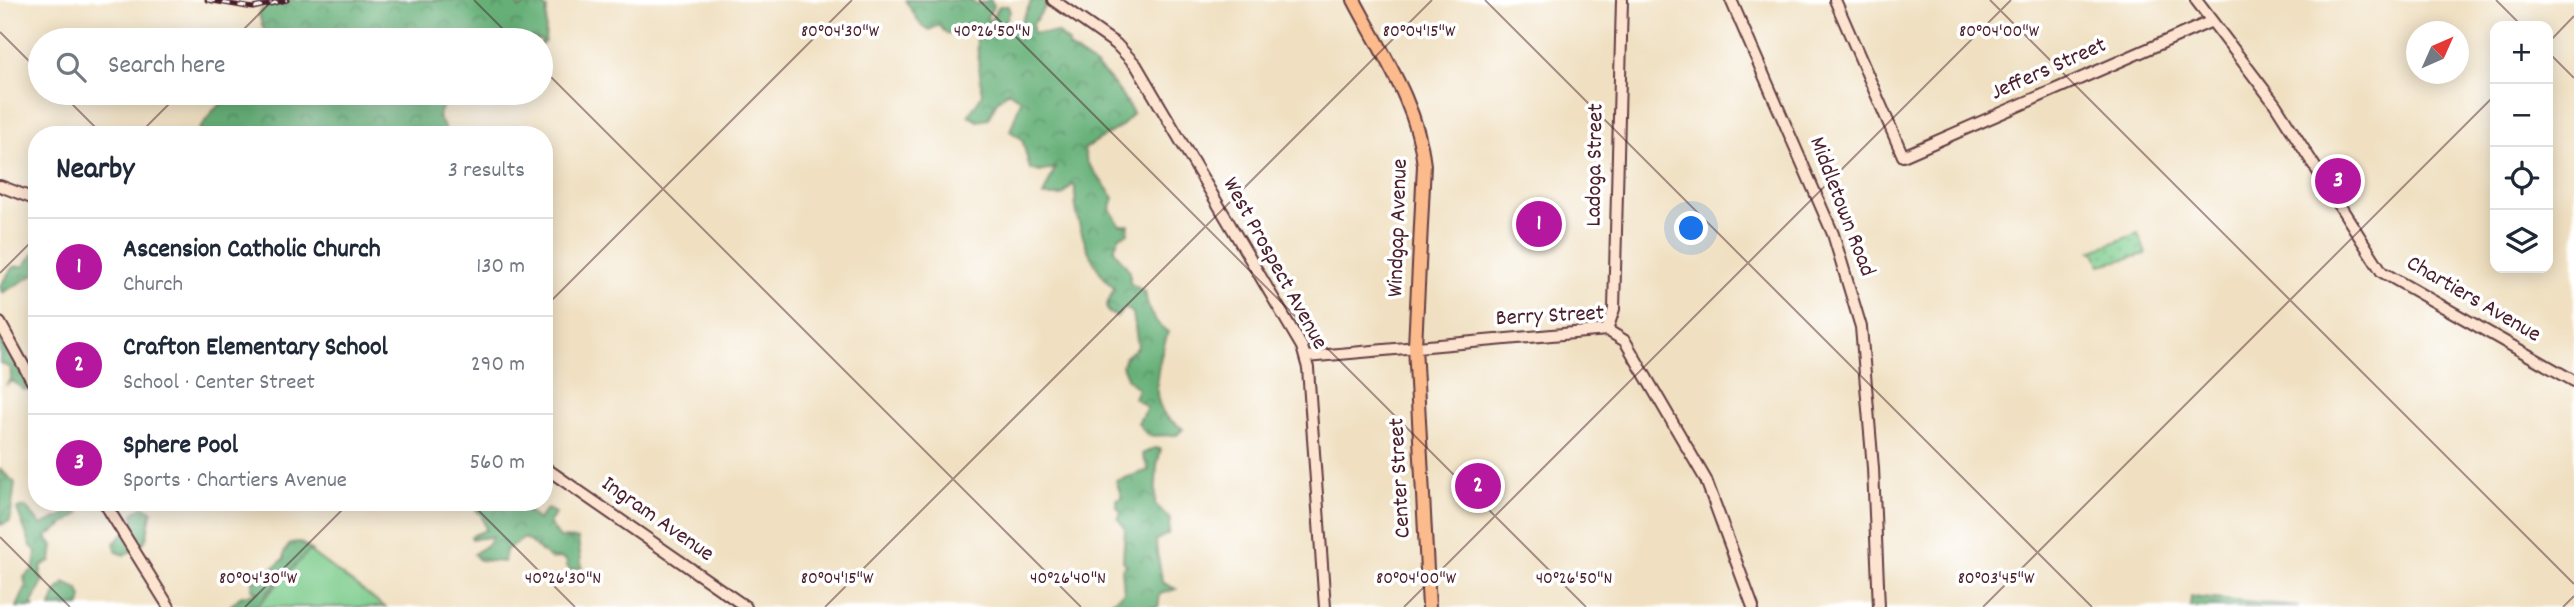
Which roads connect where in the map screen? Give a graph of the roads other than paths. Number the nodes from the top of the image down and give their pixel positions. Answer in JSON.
{"nodes":[{"id":1,"x":1053,"y":0,"type":"edge"},
{"id":2,"x":1354,"y":0,"type":"edge"},
{"id":3,"x":1622,"y":0,"type":"edge"},
{"id":4,"x":1731,"y":0,"type":"edge"},
{"id":5,"x":1835,"y":0,"type":"edge"},
{"id":6,"x":2196,"y":0,"type":"edge"},
{"id":7,"x":2212,"y":21,"type":"junction"},
{"id":8,"x":0,"y":186,"type":"edge"},
{"id":9,"x":28,"y":197,"type":"edge"},
{"id":10,"x":0,"y":323,"type":"edge"},
{"id":11,"x":1607,"y":330,"type":"junction"},
{"id":12,"x":1415,"y":346,"type":"junction"},
{"id":13,"x":1306,"y":357,"type":"junction"},
{"id":14,"x":28,"y":374,"type":"edge"},
{"id":15,"x":2574,"y":382,"type":"edge"},
{"id":16,"x":553,"y":473,"type":"edge"},
{"id":17,"x":110,"y":511,"type":"edge"},
{"id":18,"x":169,"y":607,"type":"edge"},
{"id":19,"x":746,"y":607,"type":"edge"},
{"id":20,"x":1325,"y":607,"type":"edge"},
{"id":21,"x":1429,"y":607,"type":"edge"},
{"id":22,"x":1753,"y":607,"type":"edge"},
{"id":23,"x":1880,"y":607,"type":"edge"}],
"edges":[{"from":1,"to":13,"type":"street","name":"West Prospect Avenue"},
{"from":2,"to":12,"type":"main road","name":"Windgap Avenue"},
{"from":3,"to":11,"type":"street","name":"Ladoga Street"},
{"from":4,"to":23,"type":"street","name":"Middletown Road"},
{"from":5,"to":7,"type":"street","name":"Jeffers Street"},
{"from":6,"to":7,"type":"street","name":"Chartiers Avenue"},
{"from":7,"to":15,"type":"street","name":"Chartiers Avenue"},
{"from":8,"to":9,"type":"street"},
{"from":10,"to":14,"type":"street"},
{"from":11,"to":12,"type":"street","name":"Berry Street"},
{"from":11,"to":22,"type":"street","name":"Berry Street"},
{"from":12,"to":13,"type":"street","name":"Berry Street"},
{"from":12,"to":21,"type":"main road","name":"Center Street"},
{"from":13,"to":20,"type":"street","name":"West Prospect Avenue"},
{"from":16,"to":19,"type":"street","name":"Ingram Avenue"},
{"from":17,"to":18,"type":"street"}]}
